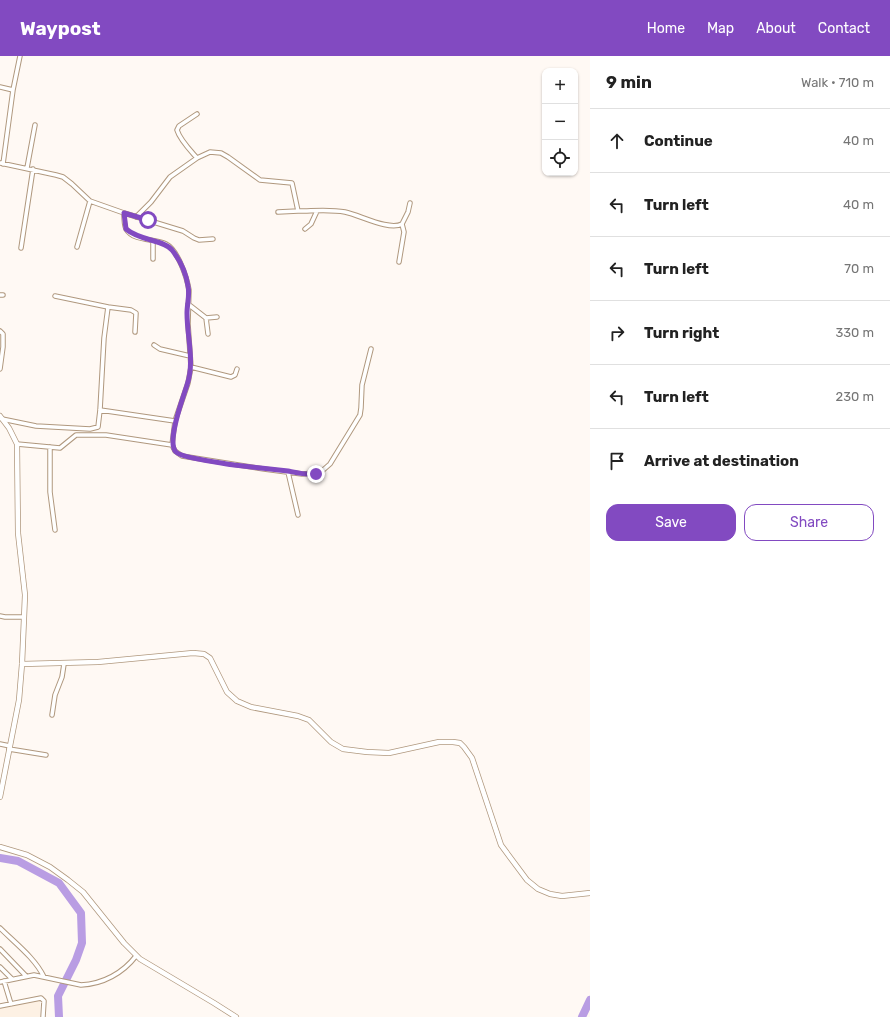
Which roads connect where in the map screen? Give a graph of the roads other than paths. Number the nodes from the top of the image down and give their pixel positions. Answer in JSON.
{"nodes":[{"id":1,"x":20,"y":56,"type":"edge"},
{"id":2,"x":0,"y":87,"type":"edge"},
{"id":3,"x":13,"y":90,"type":"junction"},
{"id":4,"x":197,"y":114,"type":"dead end"},
{"id":5,"x":35,"y":125,"type":"dead end"},
{"id":6,"x":197,"y":158,"type":"junction"},
{"id":7,"x":1,"y":163,"type":"edge"},
{"id":8,"x":27,"y":168,"type":"junction"},
{"id":9,"x":34,"y":170,"type":"junction"},
{"id":10,"x":90,"y":201,"type":"junction"},
{"id":11,"x":410,"y":203,"type":"dead end"},
{"id":12,"x":298,"y":211,"type":"junction"},
{"id":13,"x":317,"y":211,"type":"junction"},
{"id":14,"x":278,"y":212,"type":"dead end"},
{"id":15,"x":124,"y":213,"type":"junction"},
{"id":16,"x":136,"y":217,"type":"junction"},
{"id":17,"x":402,"y":224,"type":"junction"},
{"id":18,"x":305,"y":229,"type":"dead end"},
{"id":19,"x":213,"y":239,"type":"dead end"},
{"id":20,"x":153,"y":241,"type":"junction"},
{"id":21,"x":77,"y":247,"type":"dead end"},
{"id":22,"x":21,"y":248,"type":"dead end"},
{"id":23,"x":153,"y":259,"type":"dead end"},
{"id":24,"x":399,"y":262,"type":"dead end"},
{"id":25,"x":55,"y":296,"type":"dead end"},
{"id":26,"x":188,"y":304,"type":"junction"},
{"id":27,"x":108,"y":307,"type":"junction"},
{"id":28,"x":217,"y":317,"type":"dead end"},
{"id":29,"x":206,"y":318,"type":"junction"},
{"id":30,"x":0,"y":331,"type":"edge"},
{"id":31,"x":134,"y":332,"type":"dead end"},
{"id":32,"x":208,"y":334,"type":"dead end"},
{"id":33,"x":154,"y":345,"type":"dead end"},
{"id":34,"x":371,"y":349,"type":"dead end"},
{"id":35,"x":190,"y":356,"type":"junction"},
{"id":36,"x":191,"y":366,"type":"junction"},
{"id":37,"x":0,"y":369,"type":"edge"},
{"id":38,"x":237,"y":369,"type":"dead end"},
{"id":39,"x":100,"y":410,"type":"junction"},
{"id":40,"x":1,"y":418,"type":"edge"},
{"id":41,"x":175,"y":422,"type":"junction"},
{"id":42,"x":17,"y":444,"type":"junction"},
{"id":43,"x":172,"y":446,"type":"junction"},
{"id":44,"x":50,"y":447,"type":"junction"},
{"id":45,"x":288,"y":472,"type":"junction"},
{"id":46,"x":298,"y":515,"type":"dead end"},
{"id":47,"x":55,"y":530,"type":"dead end"},
{"id":48,"x":0,"y":616,"type":"edge"},
{"id":49,"x":24,"y":617,"type":"junction"},
{"id":50,"x":22,"y":664,"type":"junction"},
{"id":51,"x":64,"y":664,"type":"junction"},
{"id":52,"x":52,"y":715,"type":"dead end"},
{"id":53,"x":0,"y":744,"type":"edge"},
{"id":54,"x":10,"y":747,"type":"junction"},
{"id":55,"x":46,"y":755,"type":"dead end"},
{"id":56,"x":0,"y":797,"type":"edge"},
{"id":57,"x":0,"y":847,"type":"edge"},
{"id":58,"x":590,"y":893,"type":"edge"},
{"id":59,"x":0,"y":928,"type":"edge"},
{"id":60,"x":0,"y":949,"type":"edge"},
{"id":61,"x":136,"y":956,"type":"junction"},
{"id":62,"x":0,"y":967,"type":"edge"},
{"id":63,"x":26,"y":976,"type":"junction"},
{"id":64,"x":44,"y":977,"type":"junction"},
{"id":65,"x":12,"y":979,"type":"junction"},
{"id":66,"x":2,"y":981,"type":"edge"},
{"id":67,"x":11,"y":1004,"type":"junction"},
{"id":68,"x":0,"y":1006,"type":"edge"},
{"id":69,"x":43,"y":1017,"type":"edge"},
{"id":70,"x":236,"y":1017,"type":"edge"}],
"edges":[{"from":1,"to":3,"type":"street"},
{"from":2,"to":3,"type":"street"},
{"from":3,"to":7,"type":"street"},
{"from":4,"to":6,"type":"street"},
{"from":5,"to":8,"type":"street"},
{"from":6,"to":12,"type":"street"},
{"from":6,"to":16,"type":"street"},
{"from":7,"to":8,"type":"street"},
{"from":8,"to":9,"type":"street"},
{"from":9,"to":10,"type":"street"},
{"from":9,"to":22,"type":"street"},
{"from":10,"to":15,"type":"street"},
{"from":10,"to":21,"type":"street"},
{"from":11,"to":17,"type":"street"},
{"from":12,"to":13,"type":"street"},
{"from":12,"to":14,"type":"street"},
{"from":13,"to":17,"type":"street"},
{"from":13,"to":18,"type":"street"},
{"from":15,"to":16,"type":"street"},
{"from":15,"to":20,"type":"street"},
{"from":16,"to":19,"type":"street"},
{"from":17,"to":24,"type":"street"},
{"from":20,"to":23,"type":"street"},
{"from":20,"to":26,"type":"street"},
{"from":25,"to":27,"type":"street"},
{"from":26,"to":29,"type":"street"},
{"from":26,"to":35,"type":"street"},
{"from":27,"to":31,"type":"street"},
{"from":27,"to":39,"type":"street"},
{"from":28,"to":29,"type":"street"},
{"from":29,"to":32,"type":"street"},
{"from":30,"to":37,"type":"street"},
{"from":33,"to":35,"type":"street"},
{"from":34,"to":45,"type":"street"},
{"from":35,"to":36,"type":"street"},
{"from":36,"to":38,"type":"street"},
{"from":36,"to":41,"type":"street"},
{"from":39,"to":40,"type":"street"},
{"from":39,"to":41,"type":"street"},
{"from":40,"to":42,"type":"street"},
{"from":41,"to":43,"type":"street"},
{"from":42,"to":44,"type":"street"},
{"from":42,"to":49,"type":"street"},
{"from":43,"to":44,"type":"street"},
{"from":43,"to":45,"type":"street"},
{"from":44,"to":47,"type":"street"},
{"from":45,"to":46,"type":"street"},
{"from":48,"to":49,"type":"street"},
{"from":49,"to":50,"type":"street"},
{"from":50,"to":51,"type":"street"},
{"from":50,"to":54,"type":"street"},
{"from":51,"to":52,"type":"street"},
{"from":51,"to":58,"type":"street"},
{"from":53,"to":54,"type":"street"},
{"from":54,"to":55,"type":"street"},
{"from":54,"to":56,"type":"street"},
{"from":57,"to":61,"type":"street"},
{"from":59,"to":64,"type":"street"},
{"from":60,"to":63,"type":"street"},
{"from":61,"to":64,"type":"street"},
{"from":61,"to":70,"type":"street"},
{"from":62,"to":65,"type":"street"},
{"from":63,"to":64,"type":"street"},
{"from":63,"to":65,"type":"street"},
{"from":65,"to":66,"type":"street"},
{"from":66,"to":67,"type":"street"},
{"from":67,"to":68,"type":"street"},
{"from":67,"to":69,"type":"street"}]}
